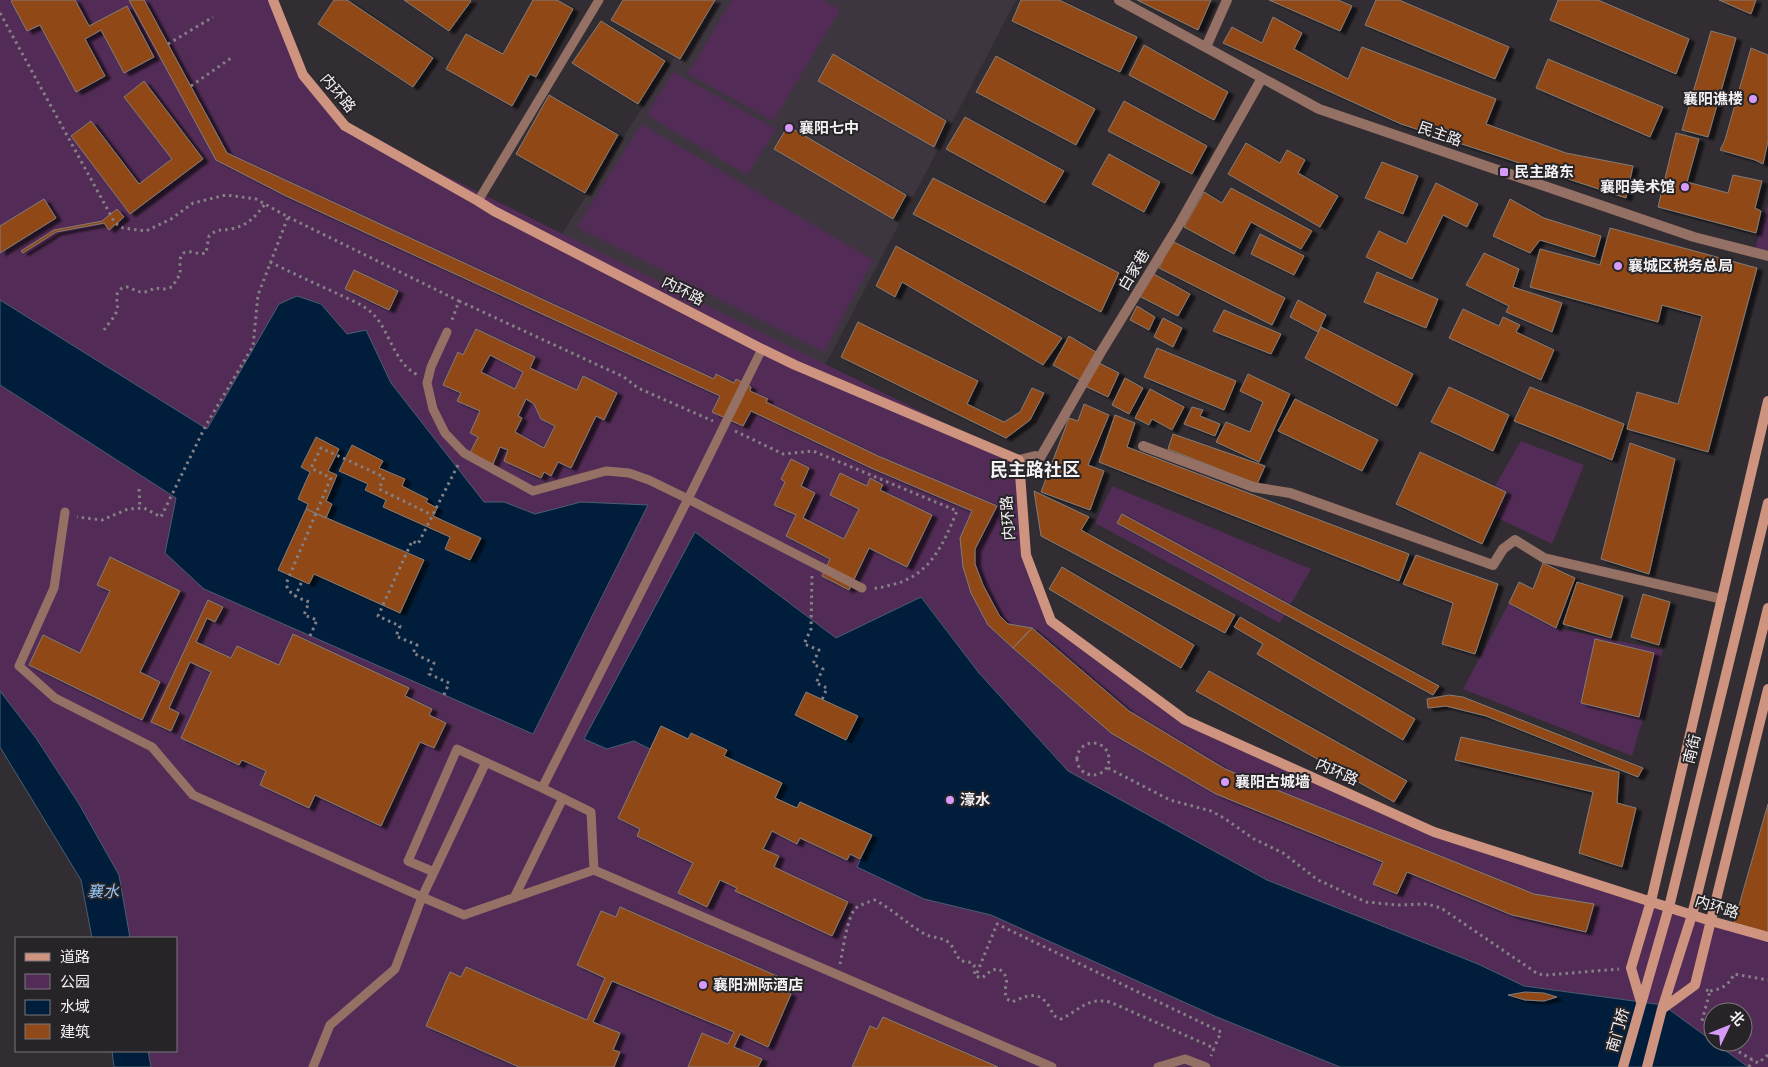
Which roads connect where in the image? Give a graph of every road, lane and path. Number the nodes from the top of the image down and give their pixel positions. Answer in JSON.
{"nodes":[{"id":1,"x":272,"y":0,"type":"edge"},
{"id":2,"x":600,"y":0,"type":"edge"},
{"id":3,"x":1119,"y":0,"type":"edge"},
{"id":4,"x":1227,"y":0,"type":"edge"},
{"id":5,"x":0,"y":13,"type":"edge"},
{"id":6,"x":213,"y":17,"type":"dead end"},
{"id":7,"x":168,"y":44,"type":"dead end"},
{"id":8,"x":1206,"y":47,"type":"junction"},
{"id":9,"x":231,"y":58,"type":"dead end"},
{"id":10,"x":1262,"y":78,"type":"junction"},
{"id":11,"x":190,"y":86,"type":"dead end"},
{"id":12,"x":478,"y":201,"type":"junction"},
{"id":13,"x":264,"y":204,"type":"junction"},
{"id":14,"x":288,"y":217,"type":"junction"},
{"id":15,"x":1768,"y":256,"type":"edge"},
{"id":16,"x":270,"y":262,"type":"junction"},
{"id":17,"x":459,"y":301,"type":"junction"},
{"id":18,"x":104,"y":330,"type":"dead end"},
{"id":19,"x":448,"y":332,"type":"joint"},
{"id":20,"x":762,"y":348,"type":"junction"},
{"id":21,"x":428,"y":379,"type":"junction"},
{"id":22,"x":1768,"y":401,"type":"edge"},
{"id":23,"x":724,"y":426,"type":"junction"},
{"id":24,"x":1143,"y":446,"type":"dead end"},
{"id":25,"x":464,"y":453,"type":"junction"},
{"id":26,"x":1019,"y":460,"type":"junction"},
{"id":27,"x":139,"y":489,"type":"dead end"},
{"id":28,"x":688,"y":499,"type":"junction"},
{"id":29,"x":1768,"y":503,"type":"edge"},
{"id":30,"x":140,"y":508,"type":"junction"},
{"id":31,"x":65,"y":512,"type":"joint"},
{"id":32,"x":432,"y":515,"type":"junction"},
{"id":33,"x":1766,"y":522,"type":"edge"},
{"id":34,"x":813,"y":563,"type":"junction"},
{"id":35,"x":302,"y":581,"type":"dead end"},
{"id":36,"x":862,"y":588,"type":"joint"},
{"id":37,"x":295,"y":597,"type":"junction"},
{"id":38,"x":1722,"y":599,"type":"junction"},
{"id":39,"x":1768,"y":608,"type":"edge"},
{"id":40,"x":310,"y":636,"type":"dead end"},
{"id":41,"x":1768,"y":689,"type":"edge"},
{"id":42,"x":444,"y":695,"type":"dead end"},
{"id":43,"x":822,"y":700,"type":"dead end"},
{"id":44,"x":486,"y":762,"type":"junction"},
{"id":45,"x":1108,"y":768,"type":"junction"},
{"id":46,"x":542,"y":788,"type":"junction"},
{"id":47,"x":563,"y":798,"type":"junction"},
{"id":48,"x":594,"y":870,"type":"junction"},
{"id":49,"x":434,"y":872,"type":"junction"},
{"id":50,"x":422,"y":897,"type":"junction"},
{"id":51,"x":514,"y":898,"type":"junction"},
{"id":52,"x":1650,"y":901,"type":"junction"},
{"id":53,"x":1669,"y":907,"type":"junction"},
{"id":54,"x":1692,"y":915,"type":"junction"},
{"id":55,"x":1711,"y":921,"type":"junction"},
{"id":56,"x":1768,"y":937,"type":"edge"},
{"id":57,"x":1631,"y":968,"type":"junction"},
{"id":58,"x":837,"y":974,"type":"junction"},
{"id":59,"x":975,"y":976,"type":"junction"},
{"id":60,"x":1768,"y":980,"type":"edge"},
{"id":61,"x":1695,"y":985,"type":"junction"},
{"id":62,"x":1710,"y":991,"type":"junction"},
{"id":63,"x":1642,"y":1002,"type":"junction"},
{"id":64,"x":1707,"y":1002,"type":"edge"},
{"id":65,"x":1662,"y":1009,"type":"junction"},
{"id":66,"x":1214,"y":1048,"type":"junction"},
{"id":67,"x":1739,"y":1052,"type":"edge"},
{"id":68,"x":1768,"y":1055,"type":"edge"},
{"id":69,"x":1210,"y":1058,"type":"dead end"},
{"id":70,"x":1752,"y":1060,"type":"junction"},
{"id":71,"x":313,"y":1067,"type":"edge"},
{"id":72,"x":1052,"y":1067,"type":"edge"},
{"id":73,"x":1158,"y":1067,"type":"edge"},
{"id":74,"x":1206,"y":1067,"type":"edge"},
{"id":75,"x":1623,"y":1067,"type":"edge"},
{"id":76,"x":1647,"y":1067,"type":"edge"},
{"id":77,"x":1749,"y":1067,"type":"edge"}],
"edges":[{"from":1,"to":12,"type":"street","name":"内环路"},
{"from":2,"to":12,"type":"lane"},
{"from":3,"to":8,"type":"street","name":"民主路"},
{"from":4,"to":8,"type":"street"},
{"from":5,"to":13,"type":"path"},
{"from":6,"to":7,"type":"path"},
{"from":8,"to":10,"type":"street","name":"民主路"},
{"from":9,"to":11,"type":"path"},
{"from":10,"to":15,"type":"street","name":"民主路"},
{"from":10,"to":26,"type":"street","name":"白家巷"},
{"from":12,"to":20,"type":"street","name":"内环路"},
{"from":13,"to":14,"type":"path"},
{"from":13,"to":18,"type":"path"},
{"from":14,"to":16,"type":"path"},
{"from":14,"to":17,"type":"path"},
{"from":16,"to":21,"type":"path"},
{"from":16,"to":30,"type":"path"},
{"from":17,"to":19,"type":"path"},
{"from":17,"to":23,"type":"path"},
{"from":19,"to":21,"type":"lane"},
{"from":20,"to":23,"type":"lane"},
{"from":20,"to":26,"type":"street","name":"内环路"},
{"from":21,"to":25,"type":"lane"},
{"from":22,"to":38,"type":"street"},
{"from":23,"to":28,"type":"lane"},
{"from":23,"to":36,"type":"path"},
{"from":24,"to":38,"type":"street"},
{"from":25,"to":28,"type":"lane"},
{"from":25,"to":32,"type":"path"},
{"from":26,"to":52,"type":"street","name":"内环路"},
{"from":27,"to":30,"type":"path"},
{"from":28,"to":34,"type":"lane"},
{"from":28,"to":46,"type":"lane"},
{"from":29,"to":33,"type":"street","name":"南街"},
{"from":30,"to":31,"type":"path"},
{"from":31,"to":50,"type":"lane"},
{"from":32,"to":37,"type":"path"},
{"from":32,"to":42,"type":"path"},
{"from":33,"to":53,"type":"street","name":"南街"},
{"from":34,"to":36,"type":"lane"},
{"from":34,"to":43,"type":"path"},
{"from":35,"to":37,"type":"path"},
{"from":37,"to":40,"type":"path"},
{"from":38,"to":52,"type":"street"},
{"from":39,"to":54,"type":"street"},
{"from":41,"to":55,"type":"street"},
{"from":44,"to":46,"type":"lane"},
{"from":44,"to":49,"type":"lane"},
{"from":44,"to":49,"type":"lane"},
{"from":45,"to":45,"type":"path"},
{"from":45,"to":57,"type":"path"},
{"from":46,"to":47,"type":"lane"},
{"from":47,"to":48,"type":"lane"},
{"from":47,"to":51,"type":"lane"},
{"from":48,"to":51,"type":"lane"},
{"from":48,"to":58,"type":"lane"},
{"from":49,"to":50,"type":"lane"},
{"from":50,"to":51,"type":"lane"},
{"from":50,"to":71,"type":"lane"},
{"from":52,"to":53,"type":"street","name":"内环路"},
{"from":52,"to":57,"type":"street"},
{"from":53,"to":54,"type":"street","name":"内环路"},
{"from":53,"to":63,"type":"street","name":"南街"},
{"from":54,"to":55,"type":"street","name":"内环路"},
{"from":54,"to":65,"type":"street"},
{"from":55,"to":56,"type":"street","name":"内环路"},
{"from":55,"to":61,"type":"street"},
{"from":57,"to":63,"type":"street"},
{"from":58,"to":59,"type":"path"},
{"from":58,"to":72,"type":"lane"},
{"from":59,"to":66,"type":"path"},
{"from":59,"to":66,"type":"path"},
{"from":60,"to":62,"type":"path"},
{"from":61,"to":62,"type":"path"},
{"from":61,"to":65,"type":"street"},
{"from":62,"to":64,"type":"path"},
{"from":63,"to":75,"type":"street","name":"南门桥"},
{"from":65,"to":76,"type":"street"},
{"from":66,"to":69,"type":"path"},
{"from":67,"to":70,"type":"path"},
{"from":68,"to":70,"type":"path"},
{"from":70,"to":77,"type":"path"},
{"from":73,"to":74,"type":"lane"}]}
